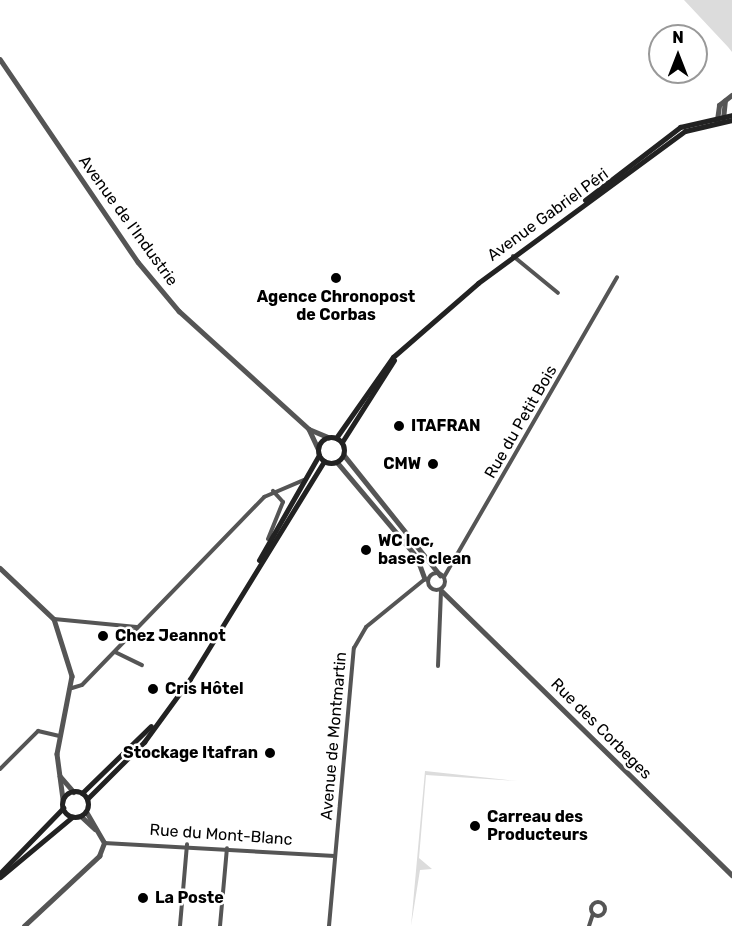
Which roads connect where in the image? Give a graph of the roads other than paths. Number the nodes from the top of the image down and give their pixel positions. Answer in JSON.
{"nodes":[{"id":1,"x":0,"y":59,"type":"edge"},
{"id":2,"x":732,"y":96,"type":"edge"},
{"id":3,"x":732,"y":115,"type":"edge"},
{"id":4,"x":720,"y":118,"type":"junction"},
{"id":5,"x":732,"y":120,"type":"edge"},
{"id":6,"x":513,"y":256,"type":"junction"},
{"id":7,"x":617,"y":277,"type":"dead end"},
{"id":8,"x":558,"y":292,"type":"dead end"},
{"id":9,"x":309,"y":429,"type":"junction"},
{"id":10,"x":328,"y":437,"type":"junction"},
{"id":11,"x":339,"y":440,"type":"junction"},
{"id":12,"x":318,"y":448,"type":"junction"},
{"id":13,"x":319,"y":455,"type":"junction"},
{"id":14,"x":344,"y":455,"type":"junction"},
{"id":15,"x":324,"y":461,"type":"junction"},
{"id":16,"x":337,"y":462,"type":"junction"},
{"id":17,"x":304,"y":479,"type":"junction"},
{"id":18,"x":272,"y":491,"type":"junction"},
{"id":19,"x":268,"y":539,"type":"junction"},
{"id":20,"x":0,"y":568,"type":"edge"},
{"id":21,"x":252,"y":576,"type":"junction"},
{"id":22,"x":442,"y":576,"type":"junction"},
{"id":23,"x":425,"y":579,"type":"junction"},
{"id":24,"x":447,"y":586,"type":"junction"},
{"id":25,"x":441,"y":591,"type":"junction"},
{"id":26,"x":454,"y":599,"type":"junction"},
{"id":27,"x":54,"y":619,"type":"junction"},
{"id":28,"x":137,"y":627,"type":"junction"},
{"id":29,"x":115,"y":652,"type":"junction"},
{"id":30,"x":142,"y":665,"type":"dead end"},
{"id":31,"x":438,"y":666,"type":"dead end"},
{"id":32,"x":72,"y":688,"type":"junction"},
{"id":33,"x":161,"y":716,"type":"junction"},
{"id":34,"x":59,"y":736,"type":"junction"},
{"id":35,"x":0,"y":770,"type":"edge"},
{"id":36,"x":58,"y":774,"type":"junction"},
{"id":37,"x":74,"y":792,"type":"junction"},
{"id":38,"x":82,"y":793,"type":"junction"},
{"id":39,"x":63,"y":799,"type":"junction"},
{"id":40,"x":87,"y":799,"type":"junction"},
{"id":41,"x":63,"y":808,"type":"junction"},
{"id":42,"x":84,"y":814,"type":"junction"},
{"id":43,"x":72,"y":817,"type":"junction"},
{"id":44,"x":104,"y":843,"type":"junction"},
{"id":45,"x":187,"y":844,"type":"junction"},
{"id":46,"x":227,"y":848,"type":"junction"},
{"id":47,"x":335,"y":856,"type":"junction"},
{"id":48,"x":0,"y":875,"type":"edge"},
{"id":49,"x":732,"y":875,"type":"edge"},
{"id":50,"x":593,"y":914,"type":"dead end"},
{"id":51,"x":24,"y":926,"type":"edge"},
{"id":52,"x":180,"y":926,"type":"edge"},
{"id":53,"x":220,"y":926,"type":"edge"},
{"id":54,"x":329,"y":926,"type":"edge"},
{"id":55,"x":589,"y":926,"type":"edge"}],
"edges":[{"from":1,"to":9,"type":"street","name":"Avenue de l'Industrie"},
{"from":2,"to":4,"type":"street"},
{"from":3,"to":4,"type":"main road"},
{"from":4,"to":5,"type":"main road"},
{"from":4,"to":6,"type":"main road","name":"Avenue Gabriel Péri"},
{"from":6,"to":8,"type":"street"},
{"from":6,"to":11,"type":"main road","name":"Avenue Gabriel Péri"},
{"from":7,"to":22,"type":"street","name":"Rue du Petit Bois"},
{"from":9,"to":10,"type":"street","name":"Avenue de l'Industrie"},
{"from":9,"to":12,"type":"street","name":"Avenue de l'Industrie"},
{"from":10,"to":11,"type":"main road"},
{"from":10,"to":12,"type":"main road"},
{"from":11,"to":14,"type":"main road"},
{"from":12,"to":13,"type":"main road"},
{"from":13,"to":15,"type":"main road"},
{"from":13,"to":17,"type":"main road"},
{"from":14,"to":16,"type":"main road"},
{"from":14,"to":22,"type":"street"},
{"from":15,"to":16,"type":"main road"},
{"from":15,"to":21,"type":"main road"},
{"from":16,"to":23,"type":"street"},
{"from":17,"to":18,"type":"street"},
{"from":17,"to":19,"type":"main road"},
{"from":18,"to":19,"type":"street"},
{"from":18,"to":28,"type":"street"},
{"from":19,"to":21,"type":"main road"},
{"from":20,"to":27,"type":"street"},
{"from":21,"to":33,"type":"main road"},
{"from":22,"to":23,"type":"street"},
{"from":22,"to":24,"type":"street","name":"Rue des Corbeges"},
{"from":23,"to":25,"type":"street","name":"Rue des Corbeges"},
{"from":23,"to":47,"type":"street","name":"Avenue de Montmartin"},
{"from":24,"to":25,"type":"street"},
{"from":24,"to":26,"type":"street","name":"Rue des Corbeges"},
{"from":25,"to":26,"type":"street","name":"Rue des Corbeges"},
{"from":25,"to":31,"type":"street"},
{"from":26,"to":49,"type":"street","name":"Rue des Corbeges"},
{"from":27,"to":28,"type":"street"},
{"from":27,"to":32,"type":"street"},
{"from":28,"to":29,"type":"street"},
{"from":29,"to":30,"type":"street"},
{"from":29,"to":32,"type":"street"},
{"from":32,"to":34,"type":"street"},
{"from":33,"to":38,"type":"main road"},
{"from":33,"to":40,"type":"main road"},
{"from":34,"to":35,"type":"street"},
{"from":34,"to":36,"type":"street"},
{"from":36,"to":37,"type":"street"},
{"from":36,"to":39,"type":"street"},
{"from":37,"to":38,"type":"main road"},
{"from":37,"to":39,"type":"main road"},
{"from":38,"to":40,"type":"main road"},
{"from":39,"to":41,"type":"main road"},
{"from":40,"to":42,"type":"main road"},
{"from":41,"to":43,"type":"main road"},
{"from":41,"to":48,"type":"main road"},
{"from":42,"to":43,"type":"main road"},
{"from":42,"to":44,"type":"street"},
{"from":43,"to":48,"type":"main road"},
{"from":44,"to":45,"type":"street","name":"Rue du Mont-Blanc"},
{"from":44,"to":51,"type":"street"},
{"from":45,"to":46,"type":"street","name":"Rue du Mont-Blanc"},
{"from":45,"to":52,"type":"street"},
{"from":46,"to":47,"type":"street","name":"Rue du Mont-Blanc"},
{"from":46,"to":53,"type":"street"},
{"from":47,"to":54,"type":"street","name":"Avenue de Montmartin"},
{"from":50,"to":55,"type":"street"}]}
